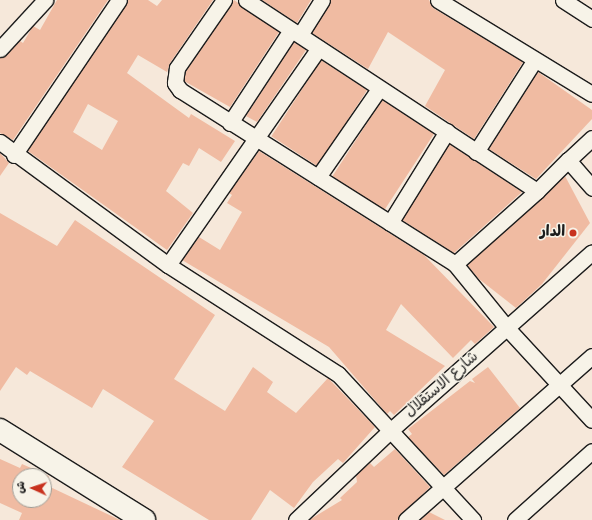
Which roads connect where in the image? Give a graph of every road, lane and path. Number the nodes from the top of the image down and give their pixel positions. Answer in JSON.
{"nodes":[{"id":1,"x":45,"y":0,"type":"edge"},
{"id":2,"x":119,"y":0,"type":"edge"},
{"id":3,"x":224,"y":0,"type":"edge"},
{"id":4,"x":246,"y":0,"type":"edge"},
{"id":5,"x":322,"y":0,"type":"edge"},
{"id":6,"x":438,"y":0,"type":"edge"},
{"id":7,"x":563,"y":0,"type":"edge"},
{"id":8,"x":592,"y":19,"type":"edge"},
{"id":9,"x":295,"y":32,"type":"junction"},
{"id":10,"x":319,"y":48,"type":"junction"},
{"id":11,"x":0,"y":49,"type":"edge"},
{"id":12,"x":534,"y":61,"type":"junction"},
{"id":13,"x":379,"y":89,"type":"junction"},
{"id":14,"x":592,"y":94,"type":"edge"},
{"id":15,"x":230,"y":123,"type":"junction"},
{"id":16,"x":447,"y":131,"type":"junction"},
{"id":17,"x":257,"y":138,"type":"junction"},
{"id":18,"x":592,"y":138,"type":"edge"},
{"id":19,"x":0,"y":142,"type":"edge"},
{"id":20,"x":476,"y":152,"type":"junction"},
{"id":21,"x":14,"y":155,"type":"junction"},
{"id":22,"x":568,"y":160,"type":"junction"},
{"id":23,"x":318,"y":177,"type":"junction"},
{"id":24,"x":592,"y":188,"type":"edge"},
{"id":25,"x":537,"y":191,"type":"junction"},
{"id":26,"x":390,"y":223,"type":"junction"},
{"id":27,"x":592,"y":252,"type":"edge"},
{"id":28,"x":455,"y":264,"type":"junction"},
{"id":29,"x":168,"y":265,"type":"junction"},
{"id":30,"x":507,"y":328,"type":"junction"},
{"id":31,"x":592,"y":356,"type":"edge"},
{"id":32,"x":560,"y":382,"type":"junction"},
{"id":33,"x":592,"y":420,"type":"edge"},
{"id":34,"x":0,"y":430,"type":"edge"},
{"id":35,"x":391,"y":430,"type":"junction"},
{"id":36,"x":592,"y":451,"type":"edge"},
{"id":37,"x":444,"y":487,"type":"junction"},
{"id":38,"x":144,"y":520,"type":"edge"},
{"id":39,"x":296,"y":520,"type":"edge"},
{"id":40,"x":406,"y":520,"type":"edge"},
{"id":41,"x":473,"y":520,"type":"edge"},
{"id":42,"x":515,"y":520,"type":"edge"}],
"edges":[{"from":1,"to":11,"type":"street"},
{"from":2,"to":21,"type":"street"},
{"from":3,"to":15,"type":"street"},
{"from":4,"to":9,"type":"street"},
{"from":5,"to":9,"type":"street"},
{"from":6,"to":12,"type":"street"},
{"from":7,"to":8,"type":"street"},
{"from":9,"to":10,"type":"street"},
{"from":9,"to":15,"type":"street"},
{"from":10,"to":13,"type":"street"},
{"from":10,"to":17,"type":"street"},
{"from":12,"to":14,"type":"street"},
{"from":12,"to":20,"type":"street"},
{"from":13,"to":16,"type":"street"},
{"from":13,"to":23,"type":"street"},
{"from":15,"to":17,"type":"street"},
{"from":16,"to":20,"type":"street"},
{"from":16,"to":26,"type":"street"},
{"from":17,"to":23,"type":"street"},
{"from":17,"to":29,"type":"street"},
{"from":18,"to":22,"type":"street"},
{"from":19,"to":21,"type":"street"},
{"from":20,"to":25,"type":"street"},
{"from":21,"to":29,"type":"street"},
{"from":22,"to":24,"type":"street"},
{"from":22,"to":25,"type":"street"},
{"from":23,"to":26,"type":"street"},
{"from":25,"to":28,"type":"street"},
{"from":26,"to":28,"type":"street"},
{"from":27,"to":30,"type":"street","name":"شارع الاستقلال"},
{"from":28,"to":30,"type":"street"},
{"from":29,"to":35,"type":"street"},
{"from":30,"to":32,"type":"street"},
{"from":30,"to":35,"type":"street","name":"شارع الاستقلال"},
{"from":31,"to":32,"type":"street"},
{"from":32,"to":33,"type":"street"},
{"from":32,"to":37,"type":"street"},
{"from":34,"to":38,"type":"main road"},
{"from":35,"to":37,"type":"street"},
{"from":35,"to":39,"type":"street","name":"شارع الاستقلال"},
{"from":36,"to":42,"type":"street"},
{"from":37,"to":40,"type":"street"},
{"from":37,"to":41,"type":"street"}]}
